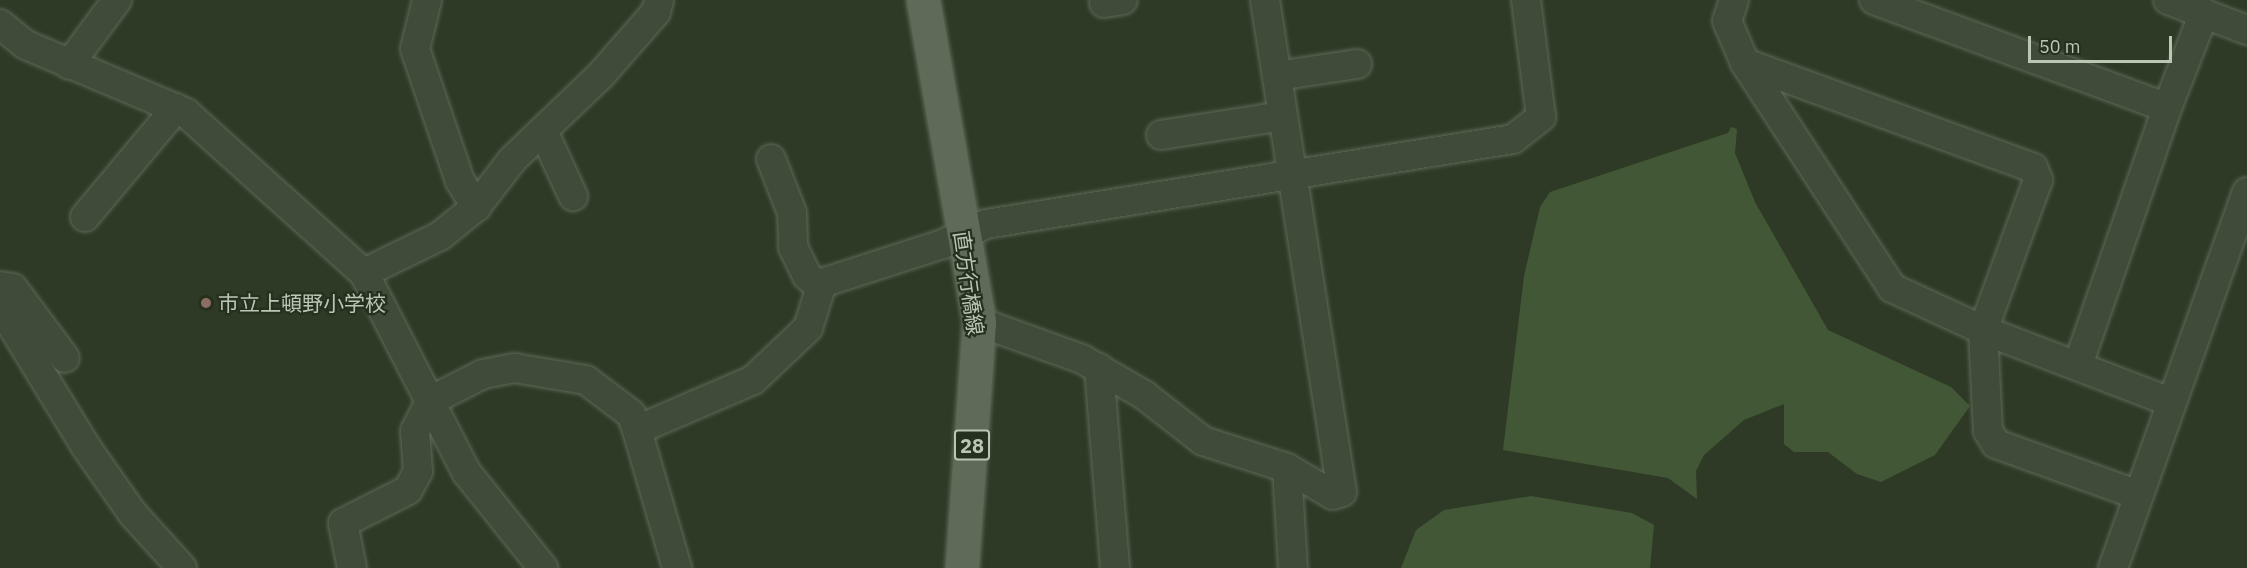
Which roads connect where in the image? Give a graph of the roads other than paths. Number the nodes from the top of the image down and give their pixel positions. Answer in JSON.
{"nodes":[{"id":1,"x":117,"y":0,"type":"edge"},
{"id":2,"x":427,"y":0,"type":"edge"},
{"id":3,"x":659,"y":0,"type":"edge"},
{"id":4,"x":923,"y":0,"type":"edge"},
{"id":5,"x":1265,"y":0,"type":"edge"},
{"id":6,"x":1526,"y":0,"type":"edge"},
{"id":7,"x":1734,"y":0,"type":"edge"},
{"id":8,"x":1874,"y":0,"type":"edge"},
{"id":9,"x":2168,"y":0,"type":"edge"},
{"id":10,"x":2204,"y":13,"type":"junction"},
{"id":11,"x":0,"y":24,"type":"edge"},
{"id":12,"x":2247,"y":30,"type":"edge"},
{"id":13,"x":1745,"y":63,"type":"junction"},
{"id":14,"x":1357,"y":64,"type":"dead end"},
{"id":15,"x":69,"y":65,"type":"junction"},
{"id":16,"x":1277,"y":76,"type":"junction"},
{"id":17,"x":176,"y":108,"type":"junction"},
{"id":18,"x":2167,"y":108,"type":"junction"},
{"id":19,"x":1283,"y":116,"type":"junction"},
{"id":20,"x":543,"y":131,"type":"junction"},
{"id":21,"x":1161,"y":135,"type":"dead end"},
{"id":22,"x":771,"y":159,"type":"dead end"},
{"id":23,"x":1292,"y":176,"type":"junction"},
{"id":24,"x":2247,"y":192,"type":"edge"},
{"id":25,"x":573,"y":196,"type":"dead end"},
{"id":26,"x":476,"y":207,"type":"junction"},
{"id":27,"x":85,"y":217,"type":"dead end"},
{"id":28,"x":963,"y":233,"type":"junction"},
{"id":29,"x":364,"y":273,"type":"junction"},
{"id":30,"x":0,"y":286,"type":"edge"},
{"id":31,"x":821,"y":287,"type":"junction"},
{"id":32,"x":0,"y":306,"type":"edge"},
{"id":33,"x":979,"y":322,"type":"junction"},
{"id":34,"x":1983,"y":330,"type":"junction"},
{"id":35,"x":64,"y":358,"type":"dead end"},
{"id":36,"x":2078,"y":366,"type":"junction"},
{"id":37,"x":1099,"y":368,"type":"junction"},
{"id":38,"x":430,"y":401,"type":"junction"},
{"id":39,"x":2171,"y":402,"type":"junction"},
{"id":40,"x":637,"y":430,"type":"junction"},
{"id":41,"x":1287,"y":468,"type":"junction"},
{"id":42,"x":2136,"y":494,"type":"junction"},
{"id":43,"x":182,"y":568,"type":"edge"},
{"id":44,"x":352,"y":568,"type":"edge"},
{"id":45,"x":543,"y":568,"type":"edge"},
{"id":46,"x":677,"y":568,"type":"edge"},
{"id":47,"x":962,"y":568,"type":"edge"},
{"id":48,"x":1115,"y":568,"type":"edge"},
{"id":49,"x":1293,"y":568,"type":"edge"},
{"id":50,"x":2113,"y":568,"type":"edge"}],
"edges":[{"from":1,"to":15,"type":"street"},
{"from":2,"to":26,"type":"street"},
{"from":3,"to":20,"type":"street"},
{"from":4,"to":28,"type":"main road","name":"直方行橋線","number":"28"},
{"from":5,"to":16,"type":"street"},
{"from":6,"to":23,"type":"street"},
{"from":7,"to":13,"type":"street"},
{"from":8,"to":18,"type":"street"},
{"from":9,"to":10,"type":"street"},
{"from":10,"to":12,"type":"street"},
{"from":10,"to":18,"type":"street"},
{"from":11,"to":15,"type":"street"},
{"from":13,"to":34,"type":"street"},
{"from":13,"to":34,"type":"street"},
{"from":14,"to":16,"type":"street"},
{"from":15,"to":17,"type":"street"},
{"from":16,"to":19,"type":"street"},
{"from":17,"to":27,"type":"street"},
{"from":17,"to":29,"type":"street"},
{"from":18,"to":36,"type":"street"},
{"from":19,"to":21,"type":"street"},
{"from":19,"to":23,"type":"street"},
{"from":20,"to":25,"type":"street"},
{"from":20,"to":26,"type":"street"},
{"from":22,"to":31,"type":"street"},
{"from":23,"to":28,"type":"street"},
{"from":23,"to":41,"type":"street"},
{"from":24,"to":39,"type":"street"},
{"from":26,"to":29,"type":"street"},
{"from":28,"to":31,"type":"street"},
{"from":28,"to":33,"type":"main road","name":"直方行橋線","number":"28"},
{"from":29,"to":38,"type":"street"},
{"from":30,"to":35,"type":"street"},
{"from":31,"to":40,"type":"street"},
{"from":32,"to":43,"type":"street"},
{"from":33,"to":37,"type":"street"},
{"from":33,"to":47,"type":"main road","name":"直方行橋線","number":"28"},
{"from":34,"to":36,"type":"street"},
{"from":34,"to":42,"type":"street"},
{"from":36,"to":39,"type":"street"},
{"from":37,"to":41,"type":"street"},
{"from":37,"to":48,"type":"street"},
{"from":38,"to":40,"type":"street"},
{"from":38,"to":44,"type":"street"},
{"from":38,"to":45,"type":"street"},
{"from":39,"to":42,"type":"street"},
{"from":40,"to":46,"type":"street"},
{"from":41,"to":49,"type":"street"},
{"from":42,"to":50,"type":"street"}]}
